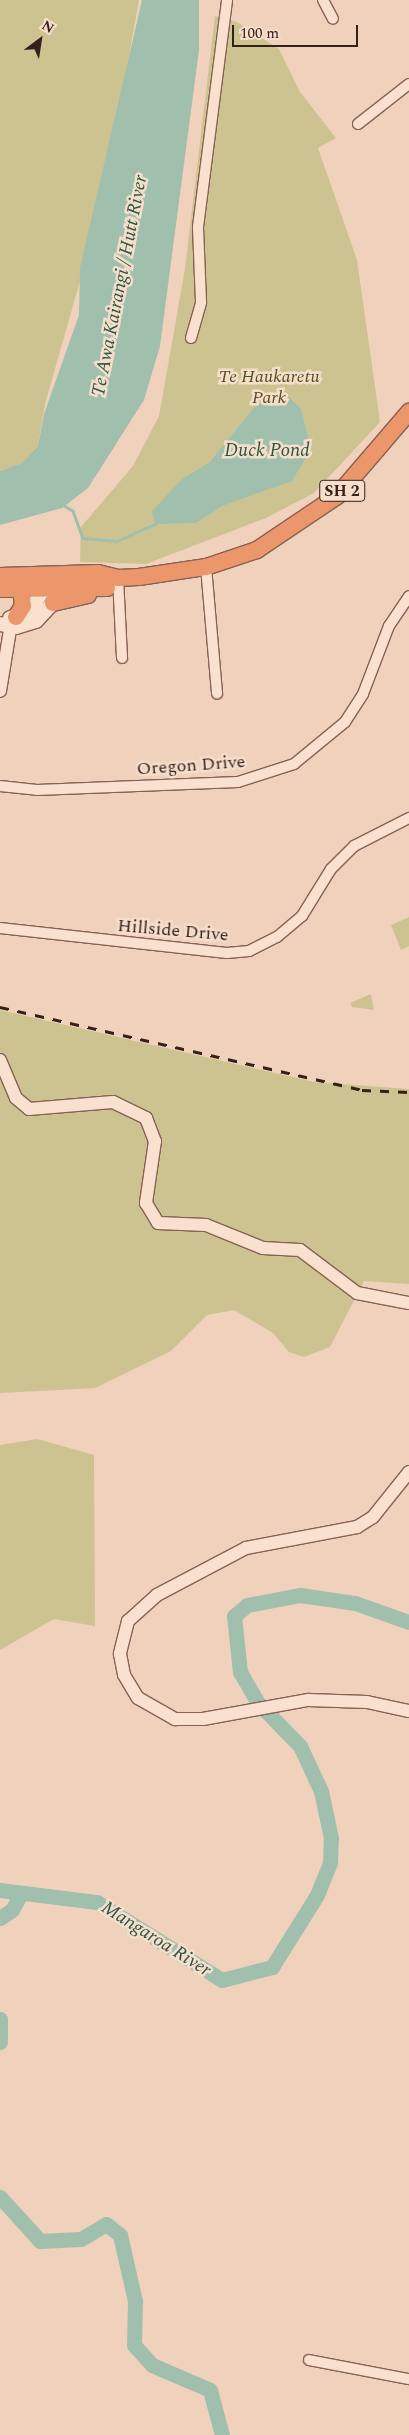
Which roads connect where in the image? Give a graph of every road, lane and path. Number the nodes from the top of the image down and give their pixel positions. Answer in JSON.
{"nodes":[{"id":1,"x":227,"y":0,"type":"edge"},
{"id":2,"x":323,"y":0,"type":"edge"},
{"id":3,"x":333,"y":19,"type":"dead end"},
{"id":4,"x":409,"y":84,"type":"edge"},
{"id":5,"x":358,"y":124,"type":"dead end"},
{"id":6,"x":191,"y":338,"type":"dead end"},
{"id":7,"x":409,"y":412,"type":"edge"},
{"id":8,"x":206,"y":566,"type":"junction"},
{"id":9,"x":0,"y":576,"type":"edge"},
{"id":10,"x":112,"y":583,"type":"junction"},
{"id":11,"x":49,"y":586,"type":"junction"},
{"id":12,"x":0,"y":589,"type":"edge"},
{"id":13,"x":21,"y":589,"type":"junction"},
{"id":14,"x":409,"y":596,"type":"edge"},
{"id":15,"x":8,"y":620,"type":"edge"},
{"id":16,"x":122,"y":658,"type":"dead end"},
{"id":17,"x":0,"y":691,"type":"edge"},
{"id":18,"x":217,"y":694,"type":"dead end"},
{"id":19,"x":0,"y":786,"type":"edge"},
{"id":20,"x":409,"y":818,"type":"edge"},
{"id":21,"x":0,"y":928,"type":"edge"},
{"id":22,"x":0,"y":1060,"type":"edge"},
{"id":23,"x":409,"y":1303,"type":"edge"},
{"id":24,"x":409,"y":1472,"type":"edge"},
{"id":25,"x":409,"y":1712,"type":"edge"},
{"id":26,"x":309,"y":2360,"type":"dead end"},
{"id":27,"x":409,"y":2379,"type":"edge"}],
"edges":[{"from":1,"to":6,"type":"street"},
{"from":2,"to":3,"type":"street"},
{"from":4,"to":5,"type":"street"},
{"from":7,"to":8,"type":"highway","number":"SH 2"},
{"from":8,"to":10,"type":"highway","number":"SH 2"},
{"from":8,"to":18,"type":"street"},
{"from":9,"to":11,"type":"highway","number":"SH 2"},
{"from":10,"to":11,"type":"highway"},
{"from":10,"to":11,"type":"highway","number":"SH 2"},
{"from":10,"to":16,"type":"street"},
{"from":11,"to":13,"type":"highway","number":"SH 2"},
{"from":11,"to":15,"type":"main road"},
{"from":11,"to":15,"type":"main road"},
{"from":12,"to":13,"type":"highway","number":"SH 2"},
{"from":13,"to":15,"type":"highway"},
{"from":14,"to":19,"type":"street","name":"Oregon Drive"},
{"from":15,"to":17,"type":"street"},
{"from":20,"to":21,"type":"street","name":"Hillside Drive"},
{"from":22,"to":23,"type":"street"},
{"from":24,"to":25,"type":"street"},
{"from":26,"to":27,"type":"street"}]}
